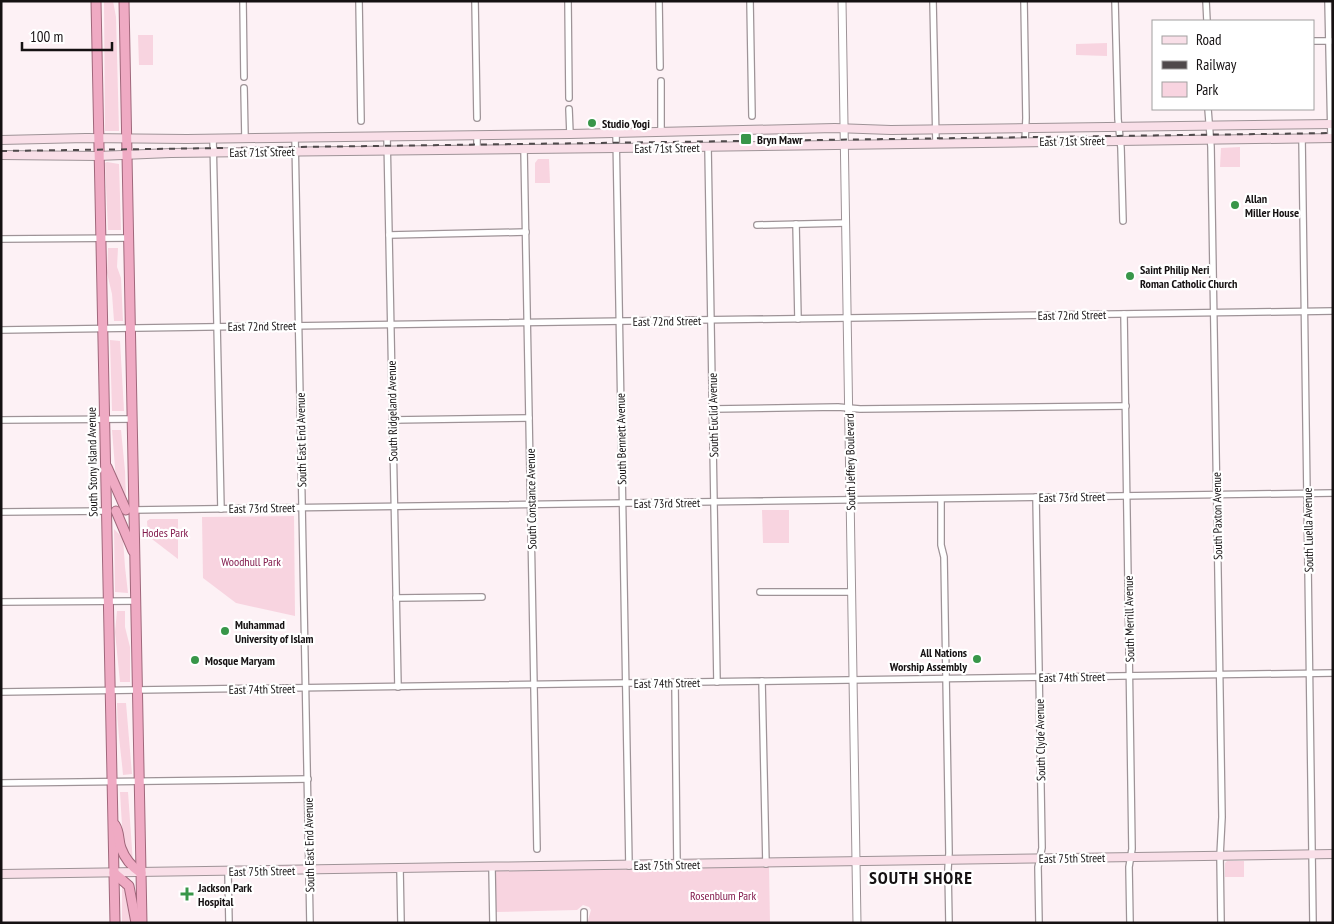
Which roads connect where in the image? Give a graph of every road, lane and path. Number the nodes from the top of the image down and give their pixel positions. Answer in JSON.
{"nodes":[{"id":1,"x":96,"y":1,"type":"edge"},
{"id":2,"x":124,"y":1,"type":"edge"},
{"id":3,"x":243,"y":1,"type":"edge"},
{"id":4,"x":359,"y":1,"type":"edge"},
{"id":5,"x":475,"y":1,"type":"edge"},
{"id":6,"x":568,"y":1,"type":"edge"},
{"id":7,"x":659,"y":1,"type":"edge"},
{"id":8,"x":750,"y":1,"type":"edge"},
{"id":9,"x":842,"y":1,"type":"edge"},
{"id":10,"x":933,"y":1,"type":"edge"},
{"id":11,"x":1024,"y":1,"type":"edge"},
{"id":12,"x":1115,"y":1,"type":"edge"},
{"id":13,"x":1206,"y":1,"type":"edge"},
{"id":14,"x":1328,"y":1,"type":"edge"},
{"id":15,"x":1207,"y":20,"type":"edge"},
{"id":16,"x":1314,"y":41,"type":"edge"},
{"id":17,"x":1331,"y":41,"type":"edge"},
{"id":18,"x":660,"y":67,"type":"dead end"},
{"id":19,"x":244,"y":77,"type":"dead end"},
{"id":20,"x":661,"y":80,"type":"dead end"},
{"id":21,"x":244,"y":88,"type":"dead end"},
{"id":22,"x":569,"y":98,"type":"dead end"},
{"id":23,"x":569,"y":108,"type":"dead end"},
{"id":24,"x":1208,"y":110,"type":"edge"},
{"id":25,"x":752,"y":116,"type":"dead end"},
{"id":26,"x":477,"y":118,"type":"dead end"},
{"id":27,"x":361,"y":121,"type":"dead end"},
{"id":28,"x":1332,"y":124,"type":"edge"},
{"id":29,"x":1210,"y":126,"type":"junction"},
{"id":30,"x":1119,"y":127,"type":"junction"},
{"id":31,"x":844,"y":128,"type":"junction"},
{"id":32,"x":1026,"y":128,"type":"junction"},
{"id":33,"x":935,"y":129,"type":"junction"},
{"id":34,"x":661,"y":132,"type":"junction"},
{"id":35,"x":616,"y":133,"type":"junction"},
{"id":36,"x":570,"y":134,"type":"junction"},
{"id":37,"x":477,"y":135,"type":"junction"},
{"id":38,"x":387,"y":136,"type":"junction"},
{"id":39,"x":295,"y":137,"type":"junction"},
{"id":40,"x":98,"y":138,"type":"junction"},
{"id":41,"x":127,"y":138,"type":"junction"},
{"id":42,"x":213,"y":138,"type":"junction"},
{"id":43,"x":245,"y":138,"type":"junction"},
{"id":44,"x":1302,"y":138,"type":"junction"},
{"id":45,"x":1332,"y":138,"type":"edge"},
{"id":46,"x":1,"y":140,"type":"edge"},
{"id":47,"x":1211,"y":140,"type":"junction"},
{"id":48,"x":1120,"y":141,"type":"junction"},
{"id":49,"x":1025,"y":142,"type":"junction"},
{"id":50,"x":936,"y":143,"type":"junction"},
{"id":51,"x":844,"y":146,"type":"junction"},
{"id":52,"x":708,"y":147,"type":"junction"},
{"id":53,"x":616,"y":148,"type":"junction"},
{"id":54,"x":524,"y":149,"type":"junction"},
{"id":55,"x":477,"y":150,"type":"junction"},
{"id":56,"x":387,"y":151,"type":"junction"},
{"id":57,"x":213,"y":152,"type":"junction"},
{"id":58,"x":295,"y":152,"type":"junction"},
{"id":59,"x":127,"y":155,"type":"junction"},
{"id":60,"x":1,"y":156,"type":"edge"},
{"id":61,"x":98,"y":156,"type":"junction"},
{"id":62,"x":1123,"y":221,"type":"dead end"},
{"id":63,"x":846,"y":223,"type":"junction"},
{"id":64,"x":796,"y":224,"type":"junction"},
{"id":65,"x":757,"y":225,"type":"dead end"},
{"id":66,"x":526,"y":232,"type":"junction"},
{"id":67,"x":389,"y":235,"type":"junction"},
{"id":68,"x":100,"y":238,"type":"junction"},
{"id":69,"x":129,"y":238,"type":"junction"},
{"id":70,"x":1,"y":239,"type":"edge"},
{"id":71,"x":1333,"y":311,"type":"edge"},
{"id":72,"x":1305,"y":312,"type":"junction"},
{"id":73,"x":1214,"y":313,"type":"junction"},
{"id":74,"x":1124,"y":314,"type":"junction"},
{"id":75,"x":848,"y":318,"type":"junction"},
{"id":76,"x":798,"y":319,"type":"junction"},
{"id":77,"x":711,"y":320,"type":"junction"},
{"id":78,"x":620,"y":321,"type":"junction"},
{"id":79,"x":528,"y":323,"type":"junction"},
{"id":80,"x":390,"y":325,"type":"junction"},
{"id":81,"x":299,"y":326,"type":"junction"},
{"id":82,"x":217,"y":327,"type":"junction"},
{"id":83,"x":131,"y":328,"type":"junction"},
{"id":84,"x":102,"y":329,"type":"junction"},
{"id":85,"x":1,"y":330,"type":"edge"},
{"id":86,"x":1126,"y":406,"type":"junction"},
{"id":87,"x":849,"y":408,"type":"junction"},
{"id":88,"x":713,"y":410,"type":"junction"},
{"id":89,"x":529,"y":418,"type":"junction"},
{"id":90,"x":104,"y":419,"type":"junction"},
{"id":91,"x":132,"y":419,"type":"junction"},
{"id":92,"x":1,"y":420,"type":"edge"},
{"id":93,"x":392,"y":420,"type":"junction"},
{"id":94,"x":105,"y":463,"type":"junction"},
{"id":95,"x":1308,"y":493,"type":"junction"},
{"id":96,"x":1333,"y":493,"type":"edge"},
{"id":97,"x":1217,"y":495,"type":"junction"},
{"id":98,"x":1127,"y":496,"type":"junction"},
{"id":99,"x":1036,"y":497,"type":"junction"},
{"id":100,"x":941,"y":499,"type":"junction"},
{"id":101,"x":851,"y":500,"type":"junction"},
{"id":102,"x":714,"y":502,"type":"junction"},
{"id":103,"x":622,"y":503,"type":"junction"},
{"id":104,"x":531,"y":504,"type":"junction"},
{"id":105,"x":394,"y":506,"type":"junction"},
{"id":106,"x":303,"y":508,"type":"junction"},
{"id":107,"x":220,"y":509,"type":"junction"},
{"id":108,"x":125,"y":510,"type":"junction"},
{"id":109,"x":106,"y":511,"type":"junction"},
{"id":110,"x":1,"y":512,"type":"edge"},
{"id":111,"x":135,"y":556,"type":"junction"},
{"id":112,"x":760,"y":592,"type":"dead end"},
{"id":113,"x":852,"y":592,"type":"junction"},
{"id":114,"x":482,"y":596,"type":"dead end"},
{"id":115,"x":396,"y":598,"type":"junction"},
{"id":116,"x":108,"y":601,"type":"junction"},
{"id":117,"x":136,"y":601,"type":"junction"},
{"id":118,"x":1,"y":602,"type":"edge"},
{"id":119,"x":1310,"y":673,"type":"junction"},
{"id":120,"x":1333,"y":673,"type":"edge"},
{"id":121,"x":1220,"y":675,"type":"junction"},
{"id":122,"x":1130,"y":676,"type":"junction"},
{"id":123,"x":1039,"y":677,"type":"junction"},
{"id":124,"x":946,"y":679,"type":"junction"},
{"id":125,"x":854,"y":680,"type":"junction"},
{"id":126,"x":716,"y":682,"type":"junction"},
{"id":127,"x":762,"y":682,"type":"junction"},
{"id":128,"x":675,"y":683,"type":"junction"},
{"id":129,"x":625,"y":684,"type":"junction"},
{"id":130,"x":534,"y":685,"type":"junction"},
{"id":131,"x":398,"y":687,"type":"junction"},
{"id":132,"x":306,"y":688,"type":"junction"},
{"id":133,"x":109,"y":691,"type":"junction"},
{"id":134,"x":137,"y":691,"type":"junction"},
{"id":135,"x":1,"y":692,"type":"edge"},
{"id":136,"x":308,"y":779,"type":"junction"},
{"id":137,"x":112,"y":782,"type":"junction"},
{"id":138,"x":140,"y":782,"type":"junction"},
{"id":139,"x":1,"y":783,"type":"edge"},
{"id":140,"x":112,"y":821,"type":"junction"},
{"id":141,"x":537,"y":849,"type":"dead end"},
{"id":142,"x":1312,"y":854,"type":"junction"},
{"id":143,"x":1333,"y":854,"type":"edge"},
{"id":144,"x":1220,"y":856,"type":"junction"},
{"id":145,"x":1131,"y":857,"type":"junction"},
{"id":146,"x":1040,"y":859,"type":"junction"},
{"id":147,"x":948,"y":860,"type":"junction"},
{"id":148,"x":856,"y":862,"type":"junction"},
{"id":149,"x":766,"y":864,"type":"junction"},
{"id":150,"x":677,"y":865,"type":"junction"},
{"id":151,"x":629,"y":866,"type":"junction"},
{"id":152,"x":492,"y":868,"type":"junction"},
{"id":153,"x":400,"y":869,"type":"junction"},
{"id":154,"x":310,"y":870,"type":"junction"},
{"id":155,"x":228,"y":872,"type":"junction"},
{"id":156,"x":114,"y":873,"type":"junction"},
{"id":157,"x":141,"y":873,"type":"junction"},
{"id":158,"x":1,"y":874,"type":"edge"},
{"id":159,"x":584,"y":912,"type":"dead end"},
{"id":160,"x":115,"y":923,"type":"edge"},
{"id":161,"x":136,"y":923,"type":"edge"},
{"id":162,"x":142,"y":923,"type":"edge"},
{"id":163,"x":229,"y":923,"type":"edge"},
{"id":164,"x":310,"y":923,"type":"edge"},
{"id":165,"x":401,"y":923,"type":"edge"},
{"id":166,"x":493,"y":923,"type":"edge"},
{"id":167,"x":584,"y":923,"type":"edge"},
{"id":168,"x":858,"y":923,"type":"edge"},
{"id":169,"x":948,"y":923,"type":"edge"},
{"id":170,"x":1039,"y":923,"type":"edge"},
{"id":171,"x":1130,"y":923,"type":"edge"},
{"id":172,"x":1221,"y":923,"type":"edge"},
{"id":173,"x":1313,"y":923,"type":"edge"}],
"edges":[{"from":1,"to":40,"type":"highway","name":"South Stony Island Avenue"},
{"from":2,"to":41,"type":"highway"},
{"from":3,"to":19,"type":"street"},
{"from":4,"to":27,"type":"street"},
{"from":5,"to":26,"type":"street"},
{"from":6,"to":22,"type":"street"},
{"from":7,"to":18,"type":"street"},
{"from":8,"to":25,"type":"street"},
{"from":9,"to":31,"type":"street","name":"South Jeffery Boulevard"},
{"from":10,"to":33,"type":"street"},
{"from":11,"to":32,"type":"street"},
{"from":12,"to":30,"type":"street"},
{"from":13,"to":15,"type":"street"},
{"from":14,"to":17,"type":"street"},
{"from":16,"to":17,"type":"street"},
{"from":17,"to":28,"type":"street"},
{"from":20,"to":34,"type":"street"},
{"from":21,"to":43,"type":"street"},
{"from":23,"to":36,"type":"street"},
{"from":24,"to":29,"type":"street","name":"South Paxton Avenue"},
{"from":28,"to":29,"type":"main road","name":"East 71st Street"},
{"from":28,"to":45,"type":"street"},
{"from":29,"to":30,"type":"main road","name":"East 71st Street"},
{"from":29,"to":47,"type":"street","name":"South Paxton Avenue"},
{"from":30,"to":32,"type":"main road","name":"East 71st Street"},
{"from":30,"to":48,"type":"street"},
{"from":31,"to":33,"type":"main road","name":"East 71st Street"},
{"from":31,"to":34,"type":"main road","name":"East 71st Street"},
{"from":31,"to":51,"type":"street","name":"South Jeffery Boulevard"},
{"from":32,"to":33,"type":"main road","name":"East 71st Street"},
{"from":32,"to":49,"type":"street"},
{"from":33,"to":50,"type":"street"},
{"from":34,"to":35,"type":"main road","name":"East 71st Street"},
{"from":35,"to":36,"type":"main road","name":"East 71st Street"},
{"from":35,"to":53,"type":"street","name":"South Bennett Avenue"},
{"from":36,"to":37,"type":"main road","name":"East 71st Street"},
{"from":37,"to":38,"type":"main road","name":"East 71st Street"},
{"from":37,"to":55,"type":"street"},
{"from":38,"to":39,"type":"main road","name":"East 71st Street"},
{"from":38,"to":56,"type":"street","name":"South Ridgeland Avenue"},
{"from":39,"to":43,"type":"main road","name":"East 71st Street"},
{"from":39,"to":58,"type":"street","name":"South East End Avenue"},
{"from":40,"to":41,"type":"main road","name":"East 71st Street"},
{"from":40,"to":46,"type":"main road","name":"East 71st Street"},
{"from":40,"to":61,"type":"highway","name":"South Stony Island Avenue"},
{"from":41,"to":42,"type":"main road","name":"East 71st Street"},
{"from":41,"to":59,"type":"highway"},
{"from":42,"to":43,"type":"main road","name":"East 71st Street"},
{"from":42,"to":57,"type":"street"},
{"from":44,"to":45,"type":"main road","name":"East 71st Street"},
{"from":44,"to":47,"type":"main road","name":"East 71st Street"},
{"from":44,"to":72,"type":"street","name":"South Luella Avenue"},
{"from":47,"to":48,"type":"main road","name":"East 71st Street"},
{"from":47,"to":73,"type":"street","name":"South Paxton Avenue"},
{"from":48,"to":49,"type":"main road","name":"East 71st Street"},
{"from":48,"to":62,"type":"street"},
{"from":49,"to":50,"type":"main road","name":"East 71st Street"},
{"from":50,"to":51,"type":"main road","name":"East 71st Street"},
{"from":51,"to":52,"type":"main road","name":"East 71st Street"},
{"from":51,"to":63,"type":"street","name":"South Jeffery Boulevard"},
{"from":52,"to":53,"type":"main road","name":"East 71st Street"},
{"from":52,"to":77,"type":"street","name":"South Euclid Avenue"},
{"from":53,"to":54,"type":"main road","name":"East 71st Street"},
{"from":53,"to":78,"type":"street","name":"South Bennett Avenue"},
{"from":54,"to":55,"type":"main road","name":"East 71st Street"},
{"from":54,"to":66,"type":"street","name":"South Constance Avenue"},
{"from":55,"to":56,"type":"main road","name":"East 71st Street"},
{"from":56,"to":58,"type":"main road","name":"East 71st Street"},
{"from":56,"to":67,"type":"street","name":"South Ridgeland Avenue"},
{"from":57,"to":58,"type":"main road","name":"East 71st Street"},
{"from":57,"to":59,"type":"main road","name":"East 71st Street"},
{"from":57,"to":82,"type":"street"},
{"from":58,"to":81,"type":"street","name":"South East End Avenue"},
{"from":59,"to":61,"type":"main road","name":"East 71st Street"},
{"from":59,"to":69,"type":"highway"},
{"from":60,"to":61,"type":"main road","name":"East 71st Street"},
{"from":61,"to":68,"type":"highway","name":"South Stony Island Avenue"},
{"from":63,"to":64,"type":"street"},
{"from":63,"to":75,"type":"street","name":"South Jeffery Boulevard"},
{"from":64,"to":65,"type":"street"},
{"from":64,"to":76,"type":"street"},
{"from":66,"to":67,"type":"street"},
{"from":66,"to":79,"type":"street","name":"South Constance Avenue"},
{"from":67,"to":80,"type":"street","name":"South Ridgeland Avenue"},
{"from":68,"to":69,"type":"street"},
{"from":68,"to":70,"type":"street"},
{"from":68,"to":84,"type":"highway","name":"South Stony Island Avenue"},
{"from":69,"to":83,"type":"highway"},
{"from":71,"to":72,"type":"street","name":"East 72nd Street"},
{"from":72,"to":73,"type":"street","name":"East 72nd Street"},
{"from":72,"to":95,"type":"street","name":"South Luella Avenue"},
{"from":73,"to":74,"type":"street","name":"East 72nd Street"},
{"from":73,"to":97,"type":"street","name":"South Paxton Avenue"},
{"from":74,"to":75,"type":"street","name":"East 72nd Street"},
{"from":74,"to":86,"type":"street","name":"South Merrill Avenue"},
{"from":75,"to":76,"type":"street","name":"East 72nd Street"},
{"from":75,"to":87,"type":"street","name":"South Jeffery Boulevard"},
{"from":76,"to":77,"type":"street","name":"East 72nd Street"},
{"from":77,"to":78,"type":"street","name":"East 72nd Street"},
{"from":77,"to":88,"type":"street","name":"South Euclid Avenue"},
{"from":78,"to":79,"type":"street","name":"East 72nd Street"},
{"from":78,"to":103,"type":"street","name":"South Bennett Avenue"},
{"from":79,"to":80,"type":"street","name":"East 72nd Street"},
{"from":79,"to":89,"type":"street","name":"South Constance Avenue"},
{"from":80,"to":81,"type":"street","name":"East 72nd Street"},
{"from":80,"to":93,"type":"street","name":"South Ridgeland Avenue"},
{"from":81,"to":82,"type":"street","name":"East 72nd Street"},
{"from":81,"to":106,"type":"street","name":"South East End Avenue"},
{"from":82,"to":83,"type":"street","name":"East 72nd Street"},
{"from":82,"to":107,"type":"street"},
{"from":83,"to":84,"type":"street","name":"East 72nd Street"},
{"from":83,"to":91,"type":"highway"},
{"from":84,"to":85,"type":"street","name":"East 72nd Street"},
{"from":84,"to":90,"type":"highway","name":"South Stony Island Avenue"},
{"from":86,"to":87,"type":"street"},
{"from":86,"to":98,"type":"street","name":"South Merrill Avenue"},
{"from":87,"to":88,"type":"street"},
{"from":87,"to":101,"type":"street","name":"South Jeffery Boulevard"},
{"from":88,"to":102,"type":"street","name":"South Euclid Avenue"},
{"from":89,"to":93,"type":"street"},
{"from":89,"to":104,"type":"street","name":"South Constance Avenue"},
{"from":90,"to":91,"type":"street"},
{"from":90,"to":92,"type":"street"},
{"from":90,"to":94,"type":"highway","name":"South Stony Island Avenue"},
{"from":91,"to":108,"type":"highway"},
{"from":93,"to":105,"type":"street","name":"South Ridgeland Avenue"},
{"from":94,"to":108,"type":"highway"},
{"from":94,"to":109,"type":"highway","name":"South Stony Island Avenue"},
{"from":95,"to":96,"type":"street","name":"East 73rd Street"},
{"from":95,"to":97,"type":"street","name":"East 73rd Street"},
{"from":95,"to":119,"type":"street","name":"South Luella Avenue"},
{"from":97,"to":98,"type":"street","name":"East 73rd Street"},
{"from":97,"to":121,"type":"street","name":"South Paxton Avenue"},
{"from":98,"to":99,"type":"street","name":"East 73rd Street"},
{"from":98,"to":122,"type":"street","name":"South Merrill Avenue"},
{"from":99,"to":100,"type":"street","name":"East 73rd Street"},
{"from":99,"to":123,"type":"street","name":"South Clyde Avenue"},
{"from":100,"to":101,"type":"street","name":"East 73rd Street"},
{"from":100,"to":124,"type":"street"},
{"from":101,"to":102,"type":"street","name":"East 73rd Street"},
{"from":101,"to":113,"type":"street","name":"South Jeffery Boulevard"},
{"from":102,"to":103,"type":"street","name":"East 73rd Street"},
{"from":102,"to":126,"type":"street","name":"South Euclid Avenue"},
{"from":103,"to":104,"type":"street","name":"East 73rd Street"},
{"from":103,"to":129,"type":"street","name":"South Bennett Avenue"},
{"from":104,"to":105,"type":"street","name":"East 73rd Street"},
{"from":104,"to":130,"type":"street","name":"South Constance Avenue"},
{"from":105,"to":106,"type":"street","name":"East 73rd Street"},
{"from":105,"to":115,"type":"street","name":"South Ridgeland Avenue"},
{"from":106,"to":107,"type":"street","name":"East 73rd Street"},
{"from":106,"to":132,"type":"street","name":"South East End Avenue"},
{"from":107,"to":108,"type":"street","name":"East 73rd Street"},
{"from":108,"to":109,"type":"street","name":"East 73rd Street"},
{"from":108,"to":111,"type":"highway"},
{"from":108,"to":111,"type":"highway"},
{"from":109,"to":110,"type":"street","name":"East 73rd Street"},
{"from":109,"to":116,"type":"highway","name":"South Stony Island Avenue"},
{"from":111,"to":117,"type":"highway"},
{"from":112,"to":113,"type":"street"},
{"from":113,"to":125,"type":"street","name":"South Jeffery Boulevard"},
{"from":114,"to":115,"type":"street"},
{"from":115,"to":131,"type":"street","name":"South Ridgeland Avenue"},
{"from":116,"to":117,"type":"street"},
{"from":116,"to":118,"type":"street"},
{"from":116,"to":133,"type":"highway","name":"South Stony Island Avenue"},
{"from":117,"to":134,"type":"highway"},
{"from":119,"to":120,"type":"street","name":"East 74th Street"},
{"from":119,"to":121,"type":"street","name":"East 74th Street"},
{"from":119,"to":142,"type":"street","name":"South Luella Avenue"},
{"from":121,"to":122,"type":"street","name":"East 74th Street"},
{"from":121,"to":144,"type":"street","name":"South Paxton Avenue"},
{"from":122,"to":123,"type":"street","name":"East 74th Street"},
{"from":122,"to":145,"type":"street","name":"South Merrill Avenue"},
{"from":123,"to":124,"type":"street","name":"East 74th Street"},
{"from":123,"to":146,"type":"street","name":"South Clyde Avenue"},
{"from":124,"to":125,"type":"street","name":"East 74th Street"},
{"from":124,"to":147,"type":"street"},
{"from":125,"to":127,"type":"street","name":"East 74th Street"},
{"from":125,"to":148,"type":"street","name":"South Jeffery Boulevard"},
{"from":126,"to":127,"type":"street","name":"East 74th Street"},
{"from":126,"to":128,"type":"street","name":"East 74th Street"},
{"from":127,"to":149,"type":"street"},
{"from":128,"to":129,"type":"street","name":"East 74th Street"},
{"from":128,"to":150,"type":"street"},
{"from":129,"to":130,"type":"street","name":"East 74th Street"},
{"from":129,"to":151,"type":"street","name":"South Bennett Avenue"},
{"from":130,"to":131,"type":"street","name":"East 74th Street"},
{"from":130,"to":141,"type":"street","name":"South Constance Avenue"},
{"from":131,"to":132,"type":"street","name":"East 74th Street"},
{"from":132,"to":134,"type":"street","name":"East 74th Street"},
{"from":132,"to":136,"type":"street","name":"South East End Avenue"},
{"from":133,"to":134,"type":"street","name":"East 74th Street"},
{"from":133,"to":135,"type":"street","name":"East 74th Street"},
{"from":133,"to":137,"type":"highway","name":"South Stony Island Avenue"},
{"from":134,"to":138,"type":"highway"},
{"from":136,"to":138,"type":"street"},
{"from":136,"to":154,"type":"street","name":"South East End Avenue"},
{"from":137,"to":138,"type":"street"},
{"from":137,"to":139,"type":"street"},
{"from":137,"to":140,"type":"highway","name":"South Stony Island Avenue"},
{"from":138,"to":157,"type":"highway"},
{"from":140,"to":156,"type":"highway","name":"South Stony Island Avenue"},
{"from":140,"to":157,"type":"highway"},
{"from":142,"to":143,"type":"main road","name":"East 75th Street"},
{"from":142,"to":144,"type":"main road","name":"East 75th Street"},
{"from":142,"to":173,"type":"street","name":"South Luella Avenue"},
{"from":144,"to":145,"type":"main road","name":"East 75th Street"},
{"from":144,"to":172,"type":"street","name":"South Paxton Avenue"},
{"from":145,"to":146,"type":"main road","name":"East 75th Street"},
{"from":145,"to":171,"type":"street","name":"South Merrill Avenue"},
{"from":146,"to":147,"type":"main road","name":"East 75th Street"},
{"from":146,"to":170,"type":"street","name":"South Clyde Avenue"},
{"from":147,"to":148,"type":"main road","name":"East 75th Street"},
{"from":147,"to":169,"type":"street"},
{"from":148,"to":149,"type":"main road","name":"East 75th Street"},
{"from":148,"to":168,"type":"street","name":"South Jeffery Boulevard"},
{"from":149,"to":150,"type":"main road","name":"East 75th Street"},
{"from":150,"to":151,"type":"main road","name":"East 75th Street"},
{"from":151,"to":152,"type":"main road","name":"East 75th Street"},
{"from":152,"to":153,"type":"main road","name":"East 75th Street"},
{"from":152,"to":166,"type":"street"},
{"from":153,"to":154,"type":"main road","name":"East 75th Street"},
{"from":153,"to":165,"type":"street"},
{"from":154,"to":155,"type":"main road","name":"East 75th Street"},
{"from":154,"to":164,"type":"street","name":"South East End Avenue"},
{"from":155,"to":157,"type":"main road","name":"East 75th Street"},
{"from":155,"to":163,"type":"street"},
{"from":156,"to":157,"type":"main road","name":"East 75th Street"},
{"from":156,"to":158,"type":"main road","name":"East 75th Street"},
{"from":156,"to":160,"type":"highway","name":"South Stony Island Avenue"},
{"from":156,"to":161,"type":"highway"},
{"from":157,"to":162,"type":"highway"},
{"from":159,"to":167,"type":"street"}]}
